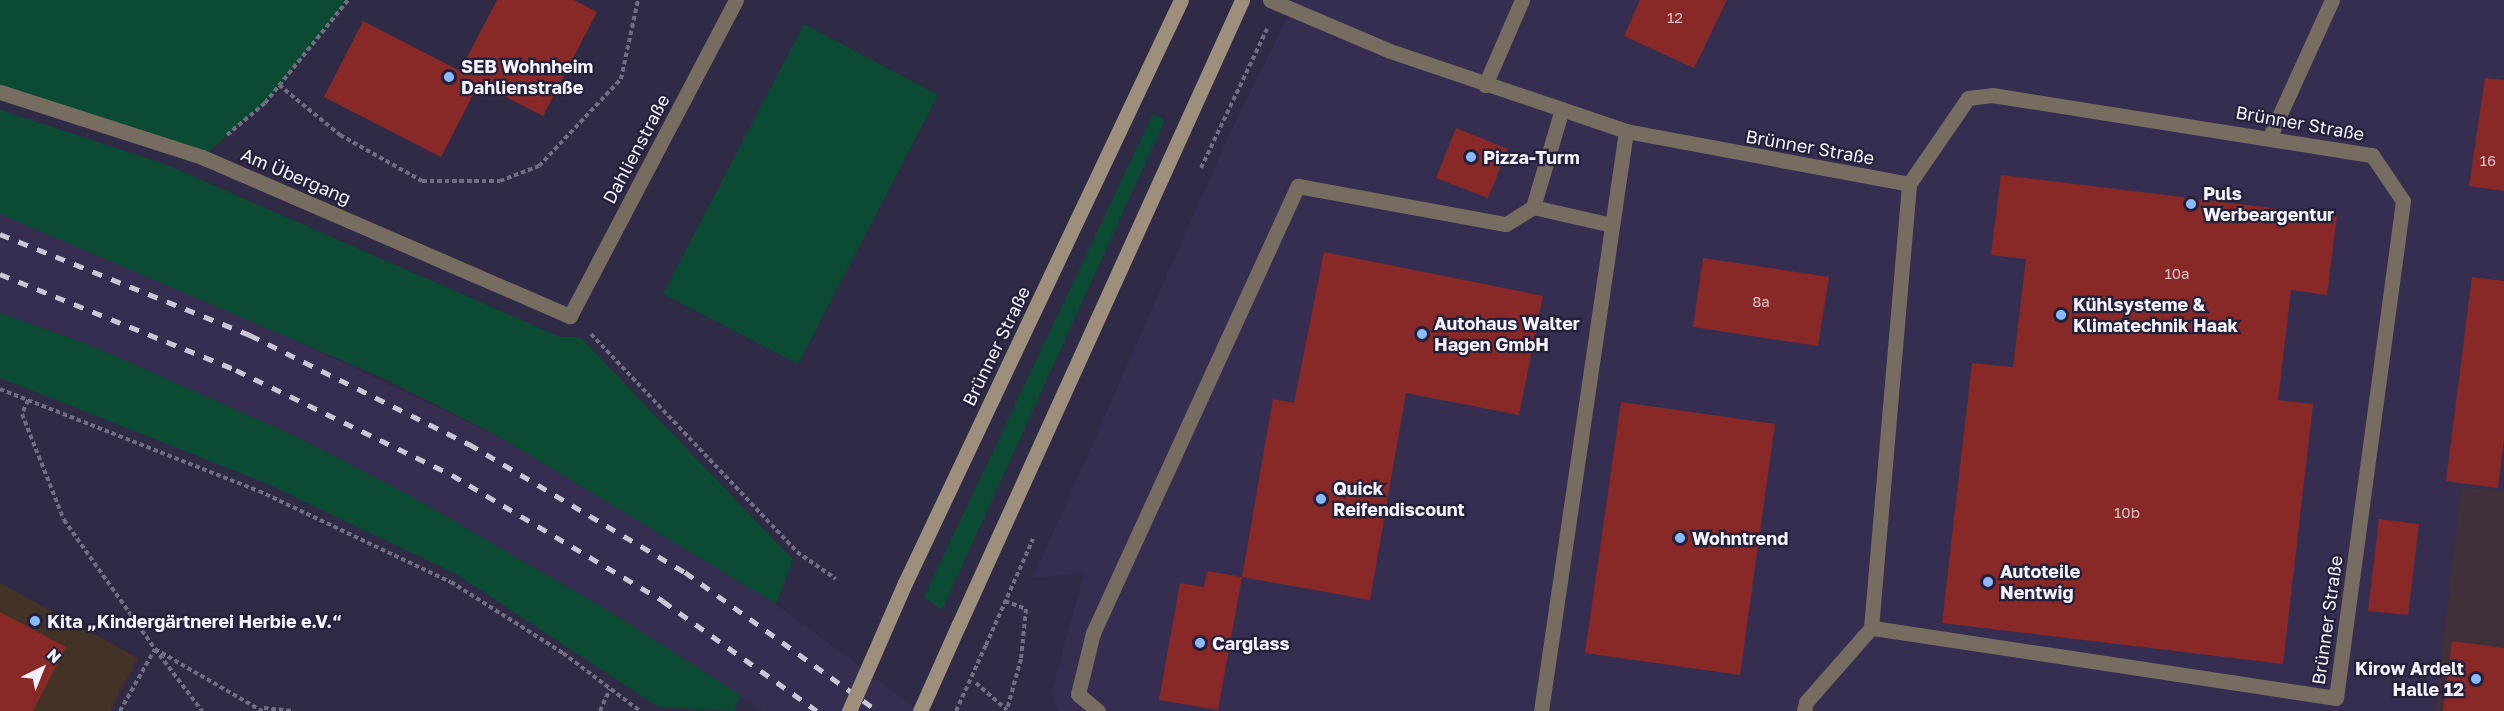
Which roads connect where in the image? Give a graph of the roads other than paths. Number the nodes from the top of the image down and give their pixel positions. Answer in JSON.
{"nodes":[{"id":1,"x":736,"y":0,"type":"edge"},
{"id":2,"x":1182,"y":0,"type":"edge"},
{"id":3,"x":1242,"y":0,"type":"edge"},
{"id":4,"x":1270,"y":0,"type":"edge"},
{"id":5,"x":1522,"y":0,"type":"edge"},
{"id":6,"x":2332,"y":0,"type":"edge"},
{"id":7,"x":1485,"y":86,"type":"junction"},
{"id":8,"x":0,"y":92,"type":"edge"},
{"id":9,"x":1562,"y":109,"type":"junction"},
{"id":10,"x":1626,"y":131,"type":"junction"},
{"id":11,"x":2270,"y":136,"type":"junction"},
{"id":12,"x":1909,"y":184,"type":"junction"},
{"id":13,"x":1533,"y":207,"type":"junction"},
{"id":14,"x":1612,"y":225,"type":"junction"},
{"id":15,"x":570,"y":316,"type":"joint"},
{"id":16,"x":1871,"y":628,"type":"junction"},
{"id":17,"x":849,"y":711,"type":"edge"},
{"id":18,"x":920,"y":711,"type":"edge"},
{"id":19,"x":1098,"y":711,"type":"edge"},
{"id":20,"x":1541,"y":711,"type":"edge"},
{"id":21,"x":1804,"y":711,"type":"edge"}],
"edges":[{"from":1,"to":15,"type":"street","name":"Dahlienstraße"},
{"from":2,"to":17,"type":"main road","name":"Brünner Straße","bridge":true},
{"from":3,"to":18,"type":"main road","bridge":true},
{"from":4,"to":7,"type":"street","name":"Brünner Straße"},
{"from":5,"to":7,"type":"street"},
{"from":6,"to":11,"type":"street"},
{"from":7,"to":9,"type":"street","name":"Brünner Straße"},
{"from":8,"to":15,"type":"street","name":"Am Übergang"},
{"from":9,"to":10,"type":"street","name":"Brünner Straße"},
{"from":9,"to":13,"type":"street"},
{"from":10,"to":12,"type":"street","name":"Brünner Straße"},
{"from":10,"to":14,"type":"street"},
{"from":11,"to":12,"type":"street","name":"Brünner Straße"},
{"from":11,"to":16,"type":"street","name":"Brünner Straße"},
{"from":12,"to":16,"type":"street"},
{"from":13,"to":14,"type":"street"},
{"from":13,"to":19,"type":"street"},
{"from":14,"to":20,"type":"street"},
{"from":16,"to":21,"type":"street"}]}
